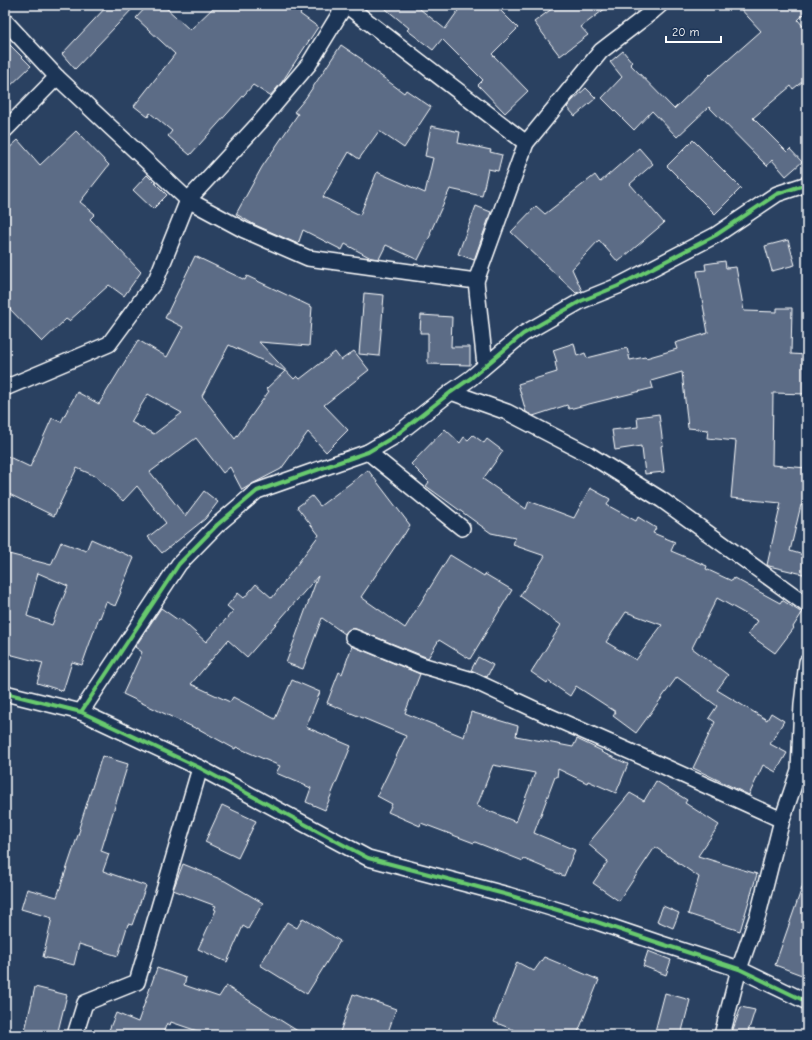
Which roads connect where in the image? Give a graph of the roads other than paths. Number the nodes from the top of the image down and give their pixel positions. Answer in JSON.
{"nodes":[{"id":1,"x":345,"y":5,"type":"edge"},
{"id":2,"x":660,"y":5,"type":"edge"},
{"id":3,"x":5,"y":21,"type":"edge"},
{"id":4,"x":57,"y":77,"type":"junction"},
{"id":5,"x":5,"y":130,"type":"edge"},
{"id":6,"x":526,"y":142,"type":"junction"},
{"id":7,"x":807,"y":184,"type":"edge"},
{"id":8,"x":188,"y":200,"type":"junction"},
{"id":9,"x":476,"y":281,"type":"junction"},
{"id":10,"x":485,"y":365,"type":"junction"},
{"id":11,"x":5,"y":388,"type":"edge"},
{"id":12,"x":451,"y":392,"type":"junction"},
{"id":13,"x":368,"y":452,"type":"junction"},
{"id":14,"x":462,"y":528,"type":"dead end"},
{"id":15,"x":807,"y":605,"type":"edge"},
{"id":16,"x":353,"y":637,"type":"dead end"},
{"id":17,"x":807,"y":662,"type":"edge"},
{"id":18,"x":5,"y":693,"type":"edge"},
{"id":19,"x":81,"y":712,"type":"junction"},
{"id":20,"x":200,"y":768,"type":"junction"},
{"id":21,"x":803,"y":771,"type":"edge"},
{"id":22,"x":782,"y":820,"type":"junction"},
{"id":23,"x":739,"y":969,"type":"junction"},
{"id":24,"x":807,"y":1002,"type":"edge"},
{"id":25,"x":75,"y":1035,"type":"edge"},
{"id":26,"x":722,"y":1035,"type":"edge"}],
"edges":[{"from":1,"to":6,"type":"street"},
{"from":1,"to":8,"type":"street"},
{"from":2,"to":6,"type":"street"},
{"from":3,"to":4,"type":"street"},
{"from":4,"to":5,"type":"street"},
{"from":4,"to":8,"type":"street"},
{"from":6,"to":9,"type":"street"},
{"from":7,"to":10,"type":"street"},
{"from":8,"to":9,"type":"street"},
{"from":8,"to":11,"type":"street"},
{"from":9,"to":10,"type":"street"},
{"from":10,"to":12,"type":"street"},
{"from":12,"to":13,"type":"street"},
{"from":12,"to":15,"type":"street"},
{"from":13,"to":14,"type":"street"},
{"from":13,"to":19,"type":"street"},
{"from":16,"to":22,"type":"street"},
{"from":17,"to":21,"type":"street"},
{"from":18,"to":19,"type":"street"},
{"from":19,"to":20,"type":"street"},
{"from":20,"to":23,"type":"street"},
{"from":20,"to":25,"type":"street"},
{"from":21,"to":22,"type":"street"},
{"from":22,"to":23,"type":"street"},
{"from":23,"to":24,"type":"street"},
{"from":23,"to":26,"type":"street"}]}
